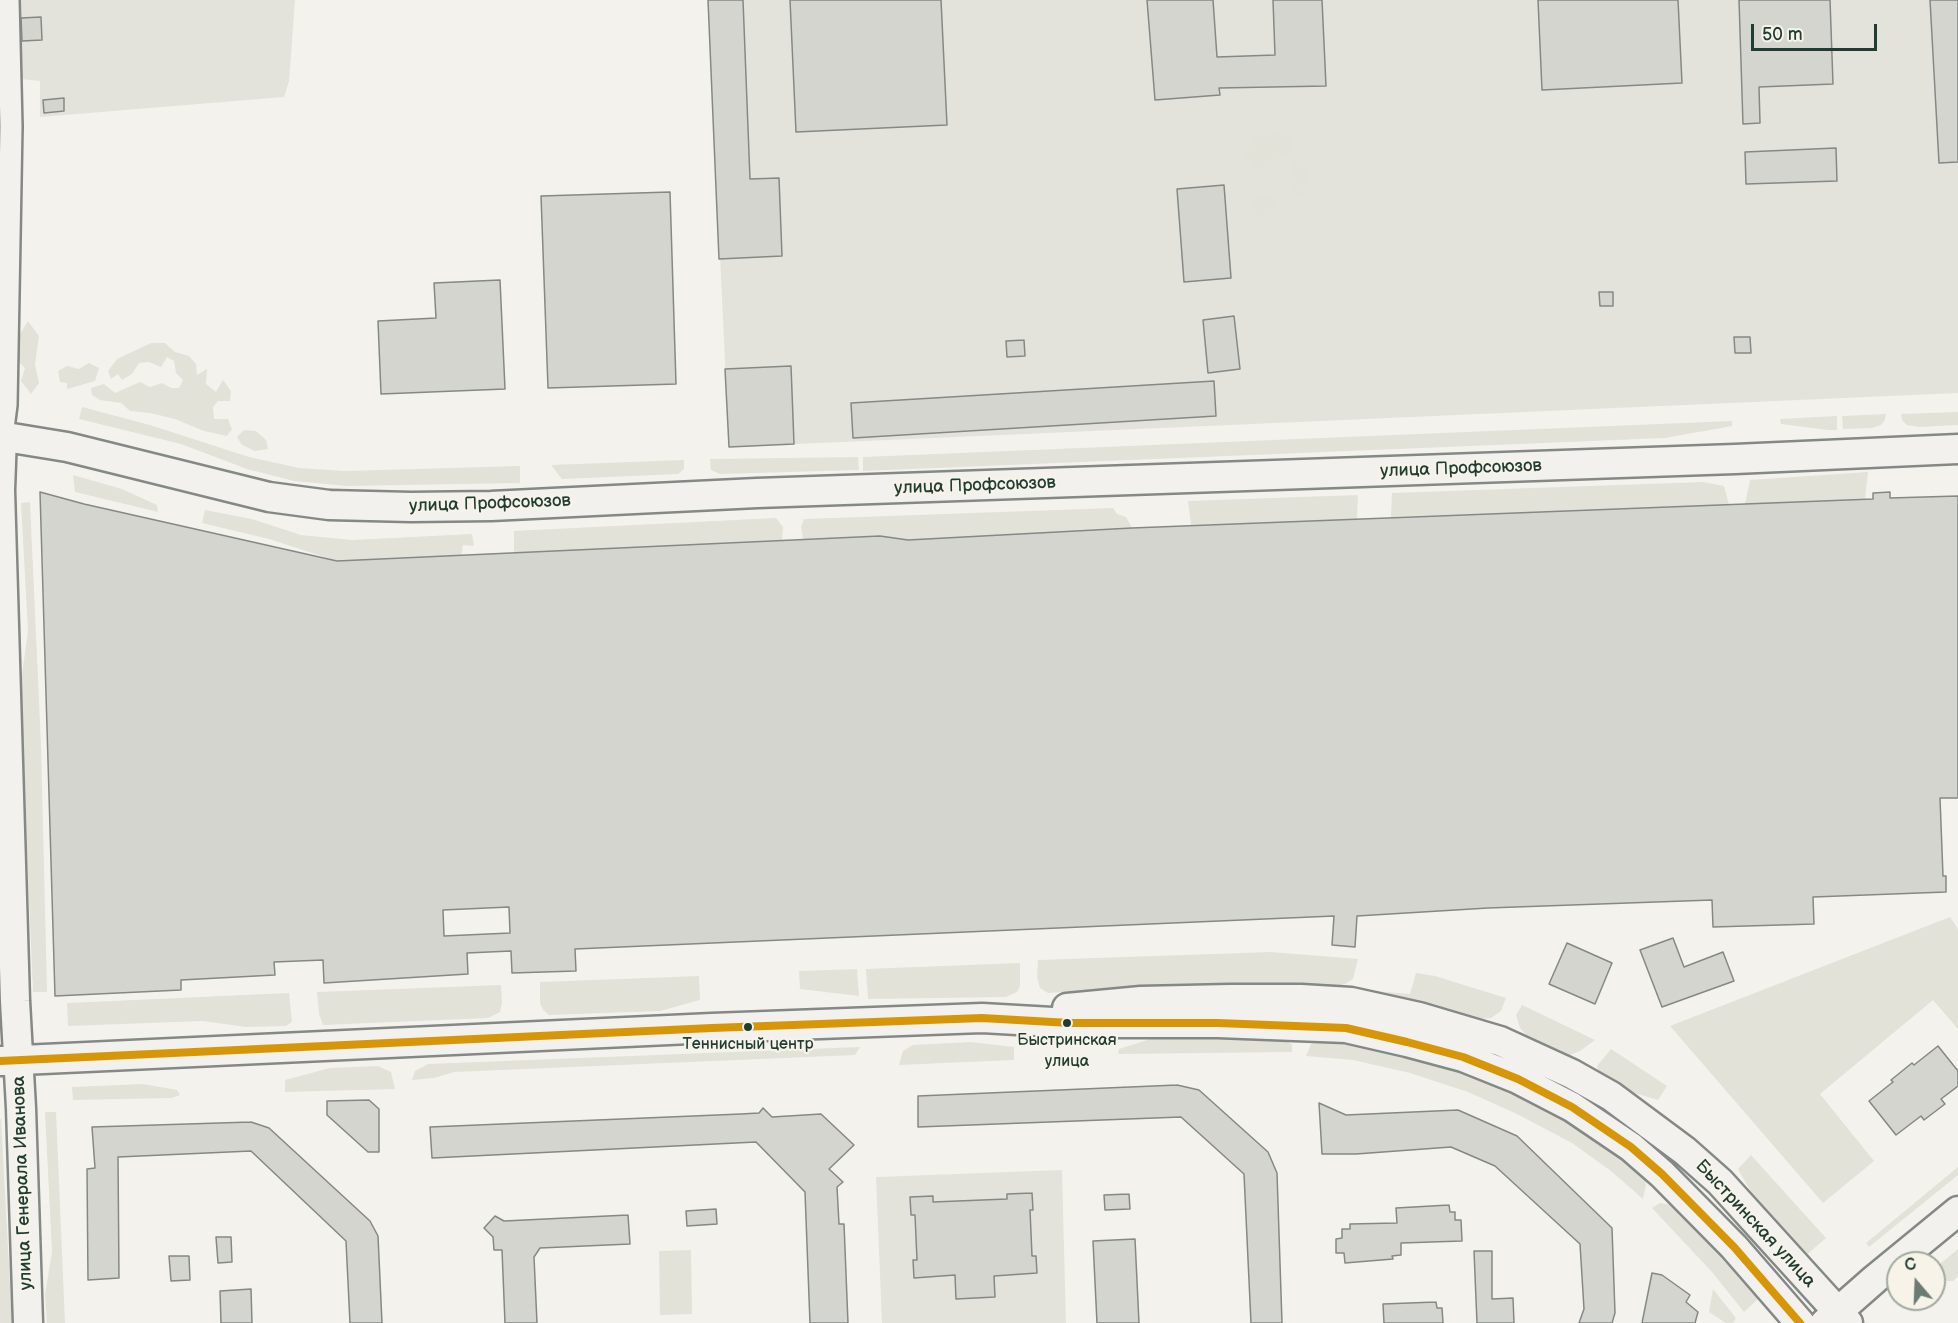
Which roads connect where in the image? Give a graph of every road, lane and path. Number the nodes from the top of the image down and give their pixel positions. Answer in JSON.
{"nodes":[{"id":1,"x":8,"y":0,"type":"edge"},
{"id":2,"x":1,"y":436,"type":"edge"},
{"id":3,"x":1958,"y":449,"type":"edge"},
{"id":4,"x":982,"y":1018,"type":"junction"},
{"id":5,"x":9,"y":1060,"type":"edge"},
{"id":6,"x":1958,"y":1211,"type":"edge"},
{"id":7,"x":1837,"y":1319,"type":"edge"},
{"id":8,"x":28,"y":1323,"type":"edge"},
{"id":9,"x":1800,"y":1323,"type":"edge"}],
"edges":[{"from":1,"to":2,"type":"street","name":"улица Генерала Иванова"},
{"from":2,"to":3,"type":"main road","name":"улица Профсоюзов"},
{"from":2,"to":5,"type":"main road","name":"улица Генерала Иванова"},
{"from":4,"to":5,"type":"main road","name":"Быстринская улица"},
{"from":4,"to":7,"type":"main road","name":"Быстринская улица"},
{"from":4,"to":9,"type":"main road","name":"Быстринская улица"},
{"from":5,"to":8,"type":"main road","name":"улица Генерала Иванова"},
{"from":6,"to":7,"type":"main road"}]}
